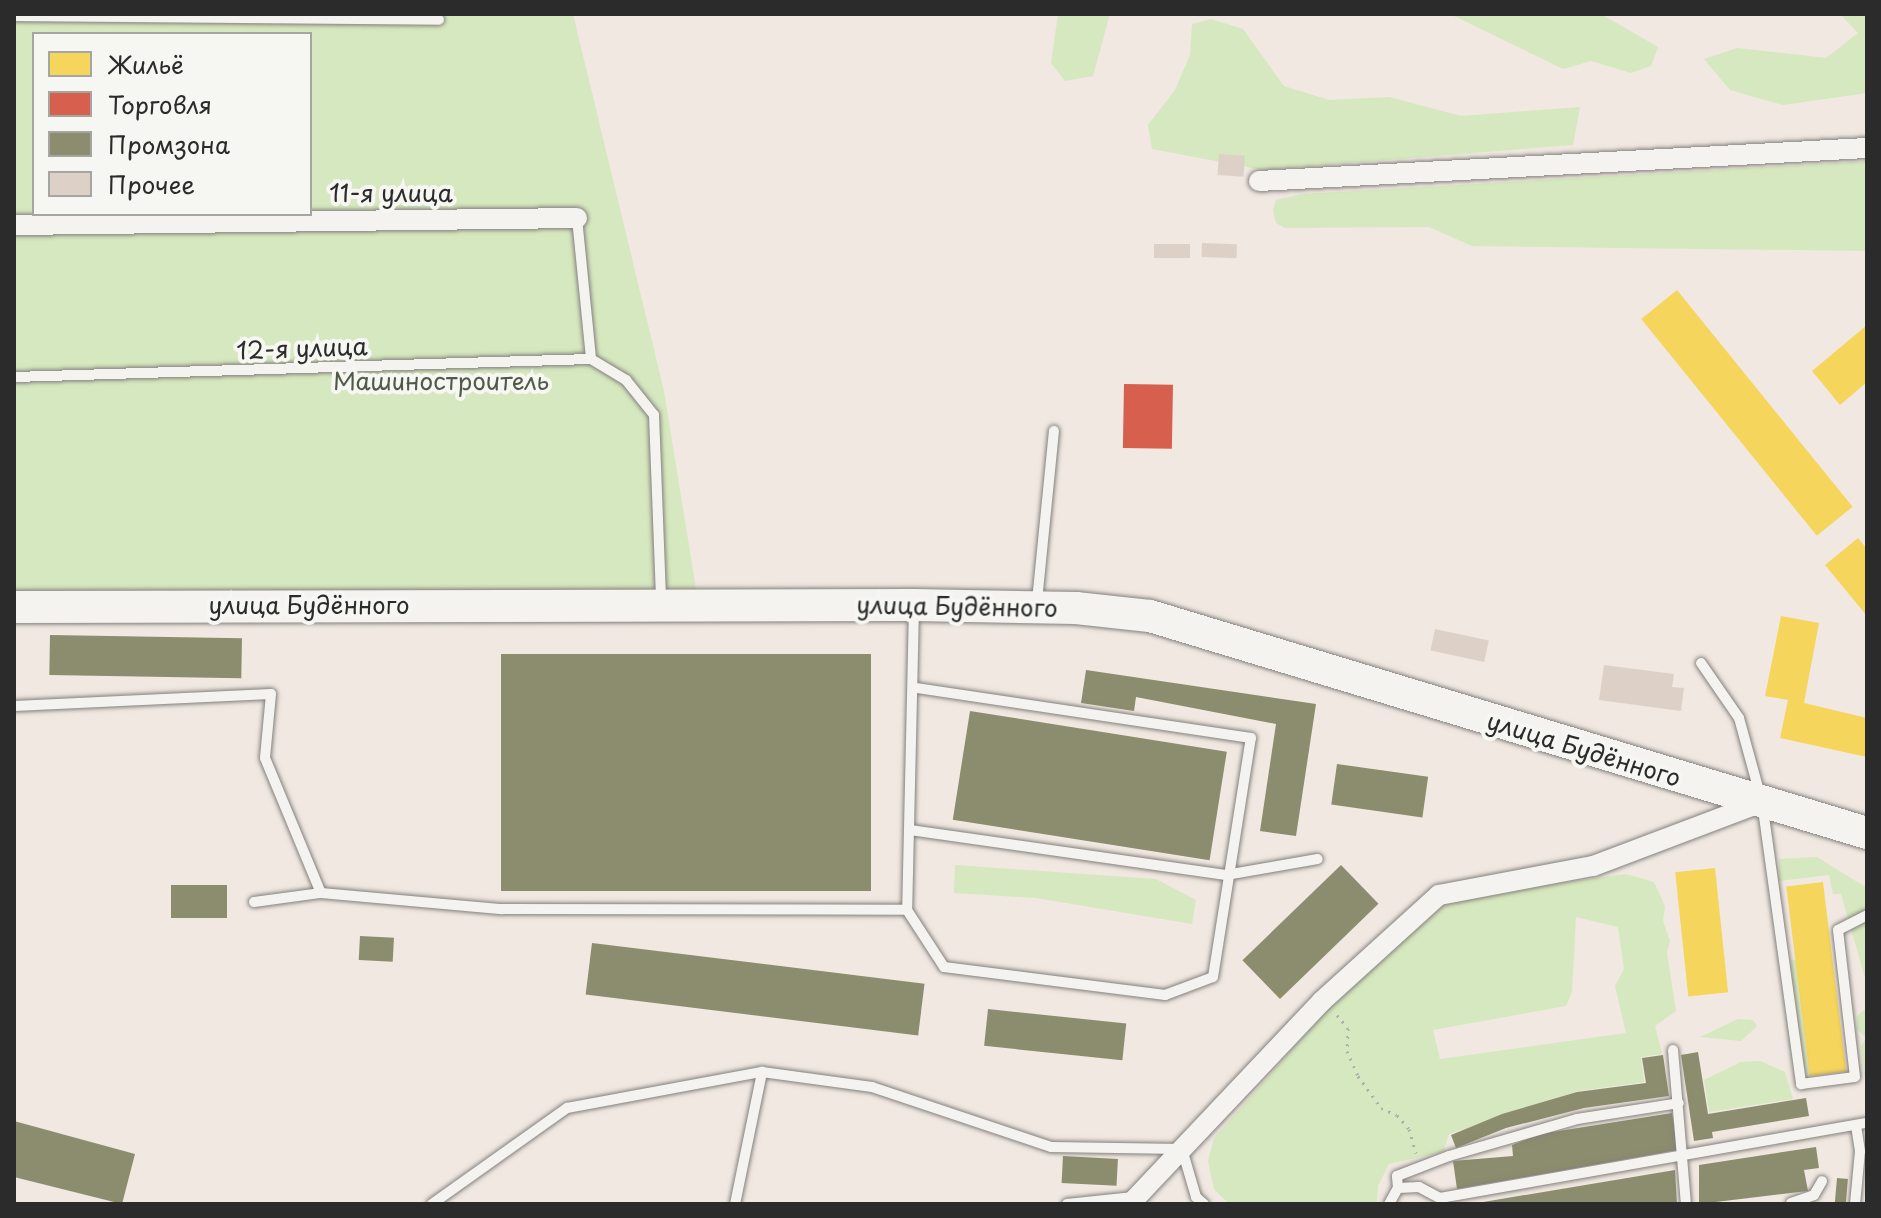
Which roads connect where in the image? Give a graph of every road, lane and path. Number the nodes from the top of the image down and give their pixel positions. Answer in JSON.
{"nodes":[{"id":1,"x":14,"y":16,"type":"edge"},
{"id":2,"x":439,"y":20,"type":"dead end"},
{"id":3,"x":1867,"y":148,"type":"edge"},
{"id":4,"x":1259,"y":181,"type":"dead end"},
{"id":5,"x":577,"y":218,"type":"joint"},
{"id":6,"x":14,"y":225,"type":"edge"},
{"id":7,"x":591,"y":359,"type":"junction"},
{"id":8,"x":14,"y":377,"type":"edge"},
{"id":9,"x":1054,"y":431,"type":"dead end"},
{"id":10,"x":661,"y":603,"type":"junction"},
{"id":11,"x":914,"y":605,"type":"junction"},
{"id":12,"x":14,"y":607,"type":"edge"},
{"id":13,"x":1037,"y":607,"type":"junction"},
{"id":14,"x":1701,"y":663,"type":"dead end"},
{"id":15,"x":916,"y":688,"type":"junction"},
{"id":16,"x":14,"y":706,"type":"edge"},
{"id":17,"x":1762,"y":802,"type":"junction"},
{"id":18,"x":910,"y":830,"type":"junction"},
{"id":19,"x":1867,"y":833,"type":"edge"},
{"id":20,"x":1318,"y":859,"type":"dead end"},
{"id":21,"x":1226,"y":875,"type":"junction"},
{"id":22,"x":321,"y":893,"type":"junction"},
{"id":23,"x":254,"y":902,"type":"dead end"},
{"id":24,"x":907,"y":910,"type":"junction"},
{"id":25,"x":1867,"y":915,"type":"edge"},
{"id":26,"x":1322,"y":1001,"type":"junction"},
{"id":27,"x":1673,"y":1050,"type":"dead end"},
{"id":28,"x":762,"y":1072,"type":"junction"},
{"id":29,"x":1679,"y":1103,"type":"junction"},
{"id":30,"x":1861,"y":1124,"type":"edge"},
{"id":31,"x":1182,"y":1149,"type":"junction"},
{"id":32,"x":1864,"y":1154,"type":"edge"},
{"id":33,"x":1686,"y":1158,"type":"junction"},
{"id":34,"x":1420,"y":1165,"type":"junction"},
{"id":35,"x":1822,"y":1181,"type":"dead end"},
{"id":36,"x":1398,"y":1188,"type":"junction"},
{"id":37,"x":1133,"y":1201,"type":"edge"},
{"id":38,"x":1440,"y":1201,"type":"edge"},
{"id":39,"x":432,"y":1204,"type":"edge"},
{"id":40,"x":735,"y":1204,"type":"edge"},
{"id":41,"x":1067,"y":1204,"type":"edge"},
{"id":42,"x":1204,"y":1204,"type":"edge"},
{"id":43,"x":1389,"y":1204,"type":"edge"},
{"id":44,"x":1686,"y":1204,"type":"edge"},
{"id":45,"x":1788,"y":1204,"type":"edge"},
{"id":46,"x":1855,"y":1204,"type":"edge"}],
"edges":[{"from":1,"to":2,"type":"lane"},
{"from":3,"to":4,"type":"street"},
{"from":5,"to":6,"type":"street","name":"11-я улица"},
{"from":5,"to":7,"type":"lane"},
{"from":7,"to":8,"type":"lane","name":"12-я улица"},
{"from":7,"to":10,"type":"lane"},
{"from":9,"to":13,"type":"lane"},
{"from":10,"to":11,"type":"main road","name":"улица Будённого"},
{"from":10,"to":12,"type":"main road","name":"улица Будённого"},
{"from":11,"to":13,"type":"main road","name":"улица Будённого"},
{"from":11,"to":15,"type":"lane"},
{"from":13,"to":17,"type":"main road","name":"улица Будённого"},
{"from":14,"to":17,"type":"lane"},
{"from":15,"to":18,"type":"lane"},
{"from":15,"to":21,"type":"lane"},
{"from":16,"to":22,"type":"lane"},
{"from":17,"to":19,"type":"main road","name":"улица Будённого"},
{"from":17,"to":25,"type":"lane"},
{"from":17,"to":26,"type":"street"},
{"from":18,"to":21,"type":"lane"},
{"from":18,"to":24,"type":"lane"},
{"from":20,"to":21,"type":"lane"},
{"from":21,"to":24,"type":"lane"},
{"from":22,"to":23,"type":"lane"},
{"from":22,"to":24,"type":"lane"},
{"from":26,"to":31,"type":"street"},
{"from":26,"to":34,"type":"path"},
{"from":27,"to":29,"type":"lane"},
{"from":28,"to":31,"type":"lane"},
{"from":28,"to":39,"type":"lane"},
{"from":28,"to":40,"type":"lane"},
{"from":29,"to":33,"type":"lane"},
{"from":29,"to":34,"type":"lane"},
{"from":30,"to":32,"type":"lane"},
{"from":30,"to":33,"type":"lane"},
{"from":31,"to":37,"type":"street"},
{"from":31,"to":42,"type":"lane"},
{"from":32,"to":46,"type":"lane"},
{"from":33,"to":38,"type":"lane"},
{"from":33,"to":44,"type":"lane"},
{"from":34,"to":36,"type":"lane"},
{"from":35,"to":45,"type":"lane"},
{"from":36,"to":38,"type":"lane"},
{"from":36,"to":43,"type":"lane"},
{"from":37,"to":41,"type":"lane"}]}
